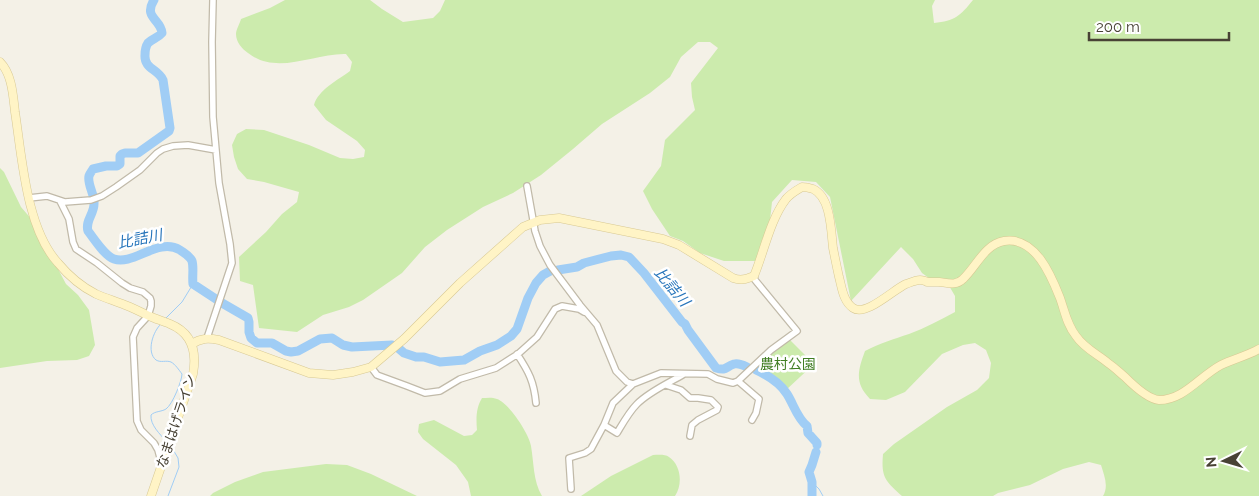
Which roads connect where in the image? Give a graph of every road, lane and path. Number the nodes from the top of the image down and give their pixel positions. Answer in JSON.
{"nodes":[{"id":1,"x":214,"y":0,"type":"edge"},
{"id":2,"x":0,"y":62,"type":"edge"},
{"id":3,"x":216,"y":150,"type":"junction"},
{"id":4,"x":527,"y":186,"type":"dead end"},
{"id":5,"x":29,"y":198,"type":"junction"},
{"id":6,"x":60,"y":201,"type":"junction"},
{"id":7,"x":533,"y":223,"type":"junction"},
{"id":8,"x":754,"y":276,"type":"junction"},
{"id":9,"x":588,"y":314,"type":"junction"},
{"id":10,"x":148,"y":316,"type":"junction"},
{"id":11,"x":207,"y":338,"type":"junction"},
{"id":12,"x":192,"y":344,"type":"junction"},
{"id":13,"x":1259,"y":349,"type":"edge"},
{"id":14,"x":517,"y":354,"type":"junction"},
{"id":15,"x":371,"y":366,"type":"junction"},
{"id":16,"x":684,"y":374,"type":"junction"},
{"id":17,"x":738,"y":381,"type":"junction"},
{"id":18,"x":633,"y":384,"type":"junction"},
{"id":19,"x":666,"y":385,"type":"junction"},
{"id":20,"x":536,"y":403,"type":"dead end"},
{"id":21,"x":752,"y":420,"type":"dead end"},
{"id":22,"x":604,"y":425,"type":"junction"},
{"id":23,"x":690,"y":436,"type":"dead end"},
{"id":24,"x":162,"y":465,"type":"junction"},
{"id":25,"x":571,"y":490,"type":"dead end"},
{"id":26,"x":151,"y":496,"type":"edge"}],
"edges":[{"from":1,"to":3,"type":"street"},
{"from":2,"to":5,"type":"street"},
{"from":3,"to":6,"type":"street"},
{"from":3,"to":11,"type":"street"},
{"from":4,"to":7,"type":"street"},
{"from":5,"to":6,"type":"street"},
{"from":5,"to":10,"type":"street"},
{"from":6,"to":10,"type":"street"},
{"from":7,"to":8,"type":"street"},
{"from":7,"to":9,"type":"street"},
{"from":7,"to":15,"type":"street"},
{"from":8,"to":13,"type":"street"},
{"from":8,"to":17,"type":"street"},
{"from":9,"to":14,"type":"street"},
{"from":9,"to":18,"type":"street"},
{"from":10,"to":12,"type":"street"},
{"from":10,"to":24,"type":"street"},
{"from":11,"to":12,"type":"street"},
{"from":11,"to":15,"type":"street"},
{"from":12,"to":24,"type":"street","name":"なまはげライン"},
{"from":14,"to":15,"type":"street"},
{"from":14,"to":20,"type":"street"},
{"from":16,"to":17,"type":"street"},
{"from":16,"to":18,"type":"street"},
{"from":16,"to":19,"type":"street"},
{"from":17,"to":21,"type":"street"},
{"from":18,"to":22,"type":"street"},
{"from":19,"to":22,"type":"street"},
{"from":19,"to":23,"type":"street"},
{"from":22,"to":25,"type":"street"},
{"from":24,"to":26,"type":"street","name":"なまはげライン"}]}
